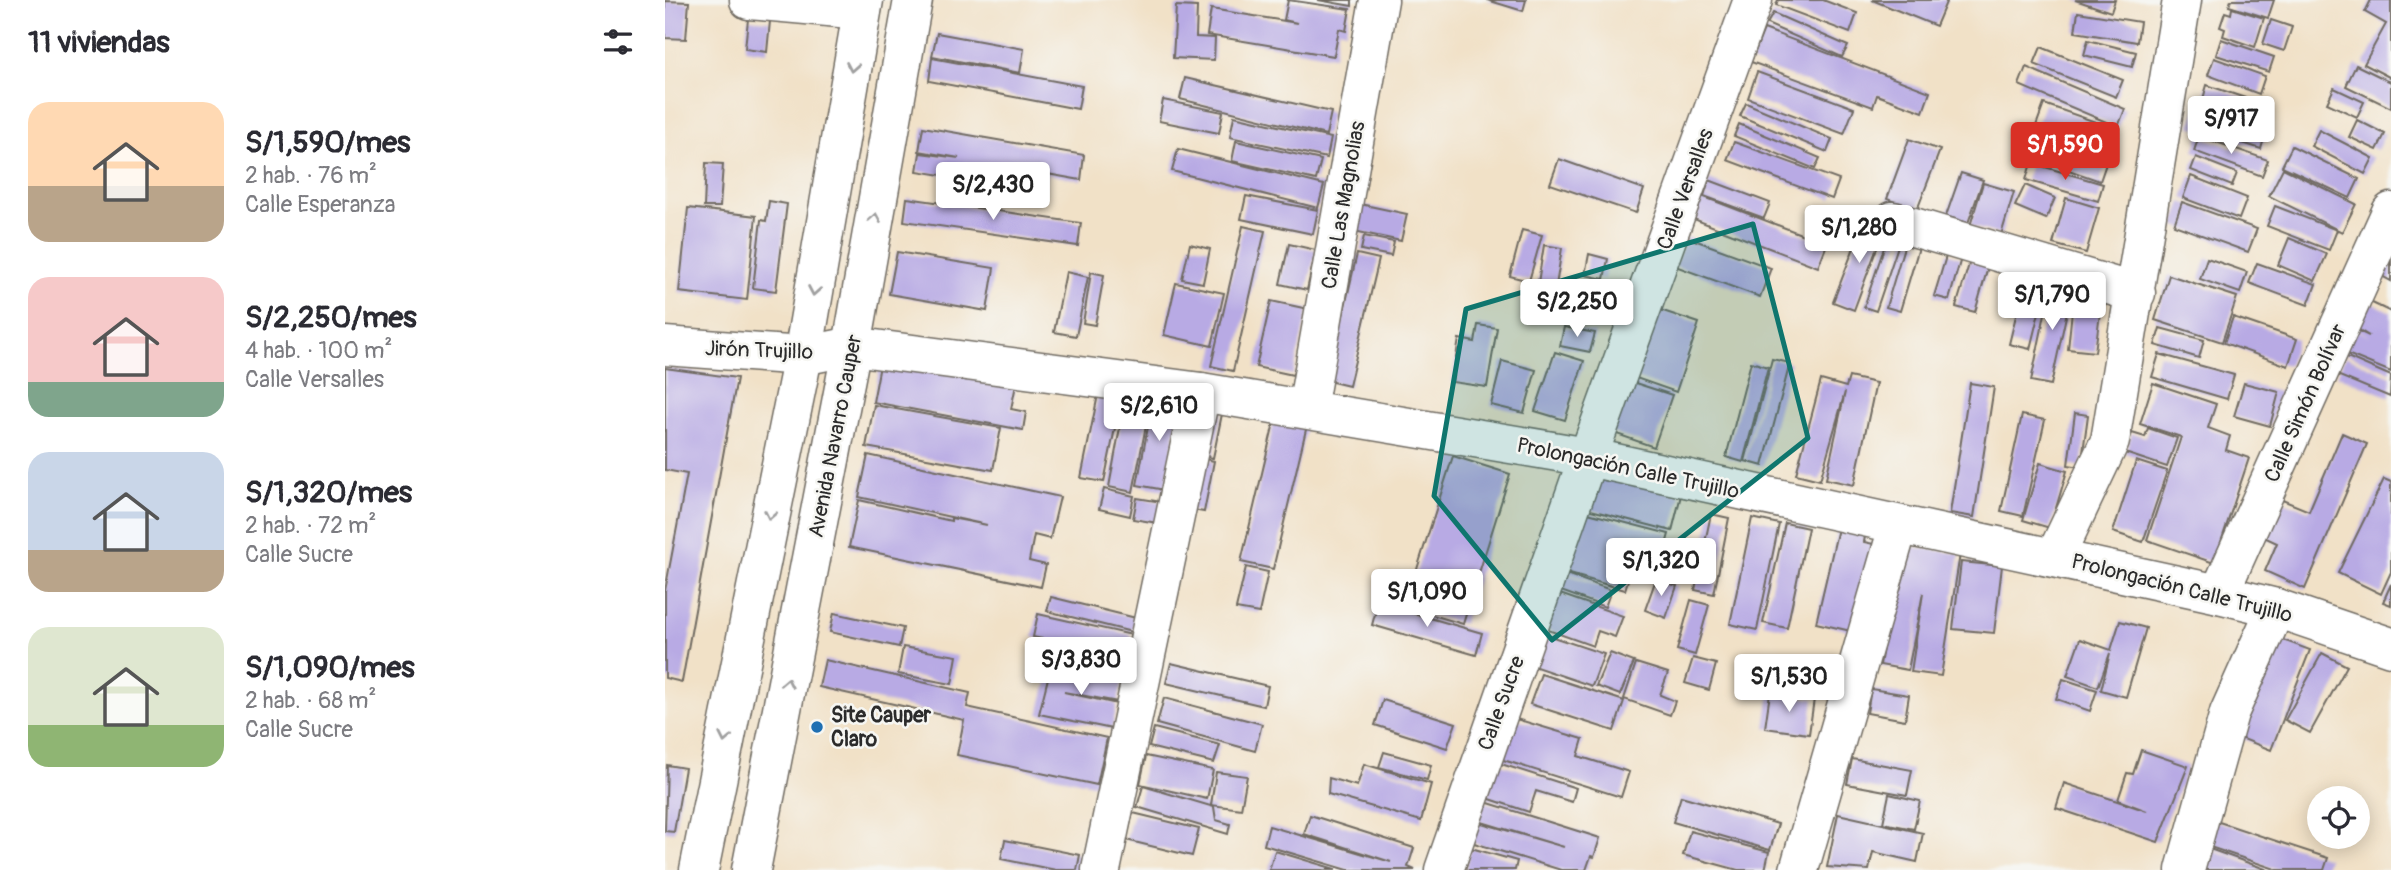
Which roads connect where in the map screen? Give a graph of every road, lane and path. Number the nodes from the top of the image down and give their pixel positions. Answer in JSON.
{"nodes":[{"id":1,"x":748,"y":0,"type":"edge"},
{"id":2,"x":913,"y":0,"type":"edge"},
{"id":3,"x":1379,"y":0,"type":"edge"},
{"id":4,"x":1753,"y":0,"type":"edge"},
{"id":5,"x":2182,"y":0,"type":"edge"},
{"id":6,"x":863,"y":5,"type":"edge"},
{"id":7,"x":2391,"y":212,"type":"edge"},
{"id":8,"x":1893,"y":222,"type":"dead end"},
{"id":9,"x":2136,"y":293,"type":"junction"},
{"id":10,"x":665,"y":346,"type":"edge"},
{"id":11,"x":852,"y":346,"type":"junction"},
{"id":12,"x":803,"y":356,"type":"junction"},
{"id":13,"x":1202,"y":392,"type":"junction"},
{"id":14,"x":1307,"y":410,"type":"junction"},
{"id":15,"x":1588,"y":457,"type":"junction"},
{"id":16,"x":1898,"y":527,"type":"junction"},
{"id":17,"x":2055,"y":557,"type":"junction"},
{"id":18,"x":2218,"y":594,"type":"junction"},
{"id":19,"x":2276,"y":608,"type":"junction"},
{"id":20,"x":2391,"y":647,"type":"edge"},
{"id":21,"x":699,"y":870,"type":"edge"},
{"id":22,"x":751,"y":870,"type":"edge"},
{"id":23,"x":1101,"y":870,"type":"edge"},
{"id":24,"x":1444,"y":870,"type":"edge"},
{"id":25,"x":1799,"y":870,"type":"edge"},
{"id":26,"x":2185,"y":870,"type":"edge"}],
"edges":[{"from":1,"to":6,"type":"street"},
{"from":11,"to":2,"type":"street","name":"Avenida Navarro Cauper","one_way":true},
{"from":3,"to":14,"type":"street","name":"Calle Las Magnolias"},
{"from":4,"to":15,"type":"street","name":"Calle Versalles"},
{"from":5,"to":9,"type":"street"},
{"from":6,"to":12,"type":"street","one_way":true},
{"from":7,"to":18,"type":"street","name":"Calle Simón Bolívar"},
{"from":8,"to":9,"type":"street"},
{"from":9,"to":17,"type":"street"},
{"from":10,"to":12,"type":"street","name":"Jirón Trujillo"},
{"from":11,"to":12,"type":"street","name":"Jirón Trujillo"},
{"from":11,"to":13,"type":"street","name":"Prolongación Calle Trujillo"},
{"from":22,"to":11,"type":"street","name":"Avenida Navarro Cauper","one_way":true},
{"from":12,"to":21,"type":"street","one_way":true},
{"from":13,"to":14,"type":"street","name":"Prolongación Calle Trujillo"},
{"from":13,"to":23,"type":"street"},
{"from":14,"to":15,"type":"street","name":"Prolongación Calle Trujillo"},
{"from":15,"to":16,"type":"street","name":"Prolongación Calle Trujillo"},
{"from":15,"to":24,"type":"street","name":"Calle Sucre"},
{"from":16,"to":17,"type":"street","name":"Prolongación Calle Trujillo"},
{"from":16,"to":25,"type":"street"},
{"from":17,"to":18,"type":"street","name":"Prolongación Calle Trujillo"},
{"from":18,"to":19,"type":"street","name":"Prolongación Calle Trujillo"},
{"from":19,"to":20,"type":"street","name":"Prolongación Calle Trujillo"},
{"from":19,"to":26,"type":"street"}]}
